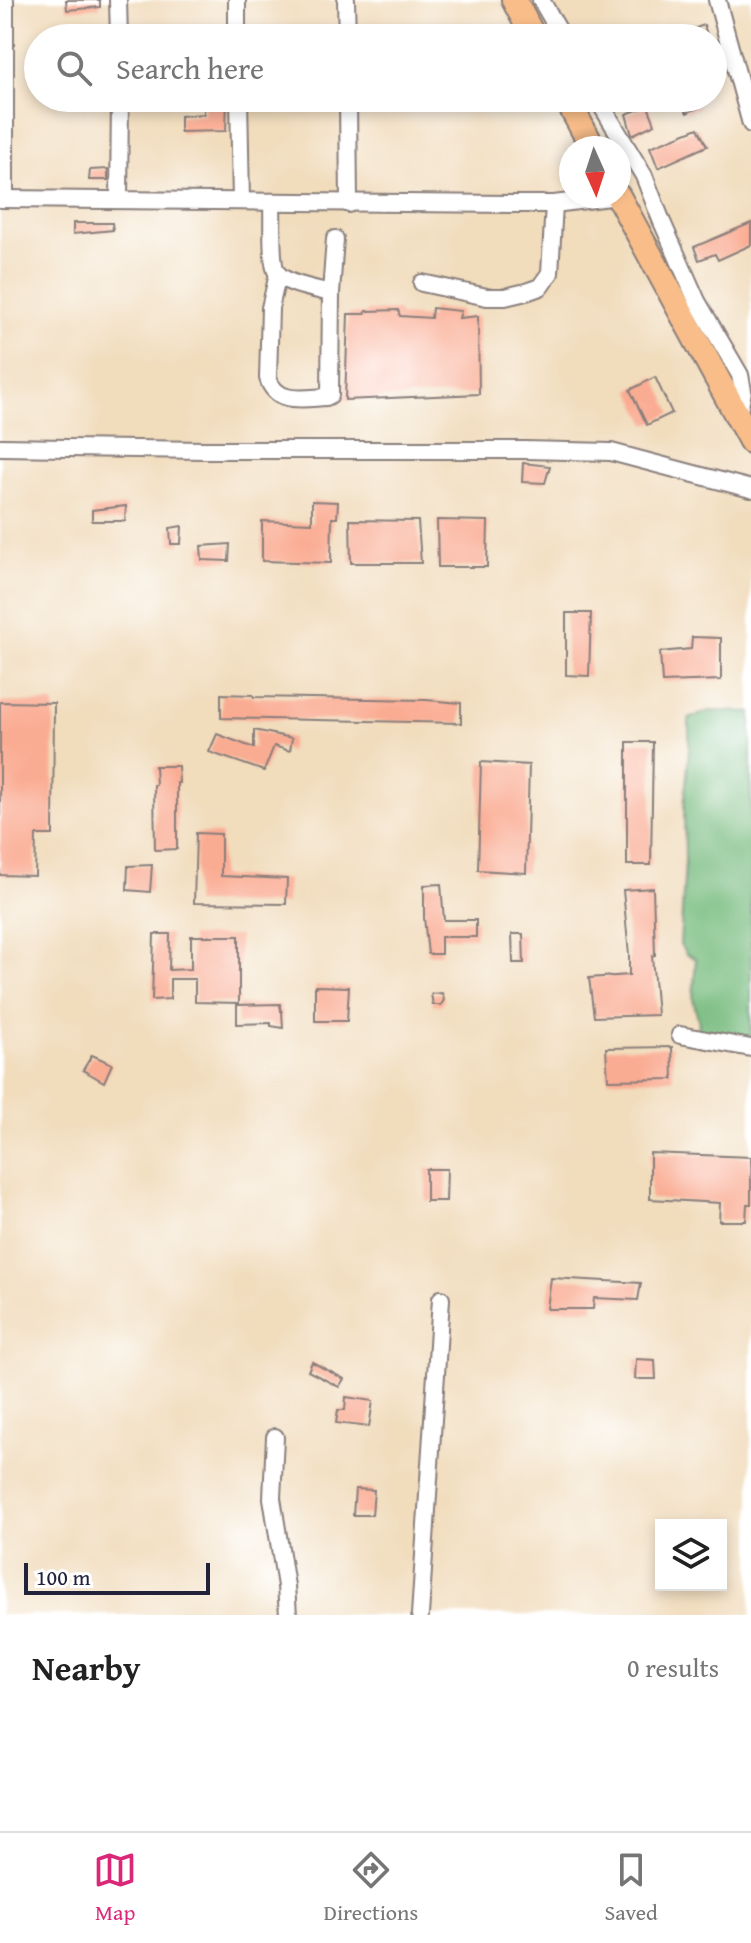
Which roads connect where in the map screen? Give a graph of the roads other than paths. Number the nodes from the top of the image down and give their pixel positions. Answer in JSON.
{"nodes":[{"id":1,"x":5,"y":0,"type":"edge"},
{"id":2,"x":118,"y":0,"type":"edge"},
{"id":3,"x":237,"y":0,"type":"edge"},
{"id":4,"x":346,"y":0,"type":"edge"},
{"id":5,"x":514,"y":0,"type":"edge"},
{"id":6,"x":541,"y":0,"type":"edge"},
{"id":7,"x":717,"y":0,"type":"edge"},
{"id":8,"x":119,"y":24,"type":"edge"},
{"id":9,"x":237,"y":24,"type":"edge"},
{"id":10,"x":347,"y":24,"type":"edge"},
{"id":11,"x":527,"y":24,"type":"edge"},
{"id":12,"x":555,"y":24,"type":"edge"},
{"id":13,"x":724,"y":24,"type":"edge"},
{"id":14,"x":727,"y":36,"type":"edge"},
{"id":15,"x":120,"y":112,"type":"edge"},
{"id":16,"x":239,"y":112,"type":"edge"},
{"id":17,"x":348,"y":112,"type":"edge"},
{"id":18,"x":574,"y":112,"type":"edge"},
{"id":19,"x":605,"y":112,"type":"edge"},
{"id":20,"x":751,"y":124,"type":"edge"},
{"id":21,"x":587,"y":136,"type":"edge"},
{"id":22,"x":2,"y":199,"type":"edge"},
{"id":23,"x":119,"y":200,"type":"junction"},
{"id":24,"x":241,"y":201,"type":"junction"},
{"id":25,"x":272,"y":202,"type":"junction"},
{"id":26,"x":559,"y":203,"type":"edge"},
{"id":27,"x":349,"y":204,"type":"junction"},
{"id":28,"x":554,"y":204,"type":"junction"},
{"id":29,"x":625,"y":208,"type":"edge"},
{"id":30,"x":335,"y":239,"type":"dead end"},
{"id":31,"x":278,"y":274,"type":"junction"},
{"id":32,"x":422,"y":283,"type":"dead end"},
{"id":33,"x":331,"y":293,"type":"junction"},
{"id":34,"x":738,"y":417,"type":"junction"},
{"id":35,"x":751,"y":441,"type":"edge"},
{"id":36,"x":0,"y":447,"type":"edge"},
{"id":37,"x":751,"y":489,"type":"edge"},
{"id":38,"x":680,"y":1035,"type":"dead end"},
{"id":39,"x":751,"y":1048,"type":"edge"},
{"id":40,"x":441,"y":1299,"type":"dead end"},
{"id":41,"x":275,"y":1437,"type":"dead end"},
{"id":42,"x":288,"y":1615,"type":"edge"},
{"id":43,"x":420,"y":1615,"type":"edge"}],
"edges":[{"from":1,"to":22,"type":"street"},
{"from":2,"to":8,"type":"street"},
{"from":3,"to":9,"type":"street"},
{"from":4,"to":10,"type":"street"},
{"from":5,"to":11,"type":"highway"},
{"from":6,"to":12,"type":"street"},
{"from":7,"to":13,"type":"street"},
{"from":14,"to":20,"type":"street"},
{"from":15,"to":23,"type":"street"},
{"from":16,"to":24,"type":"street"},
{"from":17,"to":27,"type":"street"},
{"from":18,"to":21,"type":"highway"},
{"from":19,"to":34,"type":"street"},
{"from":22,"to":23,"type":"street"},
{"from":23,"to":24,"type":"street"},
{"from":24,"to":25,"type":"street"},
{"from":25,"to":27,"type":"street"},
{"from":25,"to":31,"type":"street"},
{"from":26,"to":28,"type":"street"},
{"from":27,"to":28,"type":"street"},
{"from":28,"to":32,"type":"street"},
{"from":29,"to":34,"type":"highway"},
{"from":30,"to":33,"type":"street"},
{"from":31,"to":33,"type":"street"},
{"from":31,"to":33,"type":"street"},
{"from":34,"to":35,"type":"highway"},
{"from":36,"to":37,"type":"street"},
{"from":38,"to":39,"type":"street"},
{"from":40,"to":43,"type":"street"},
{"from":41,"to":42,"type":"street"}]}
